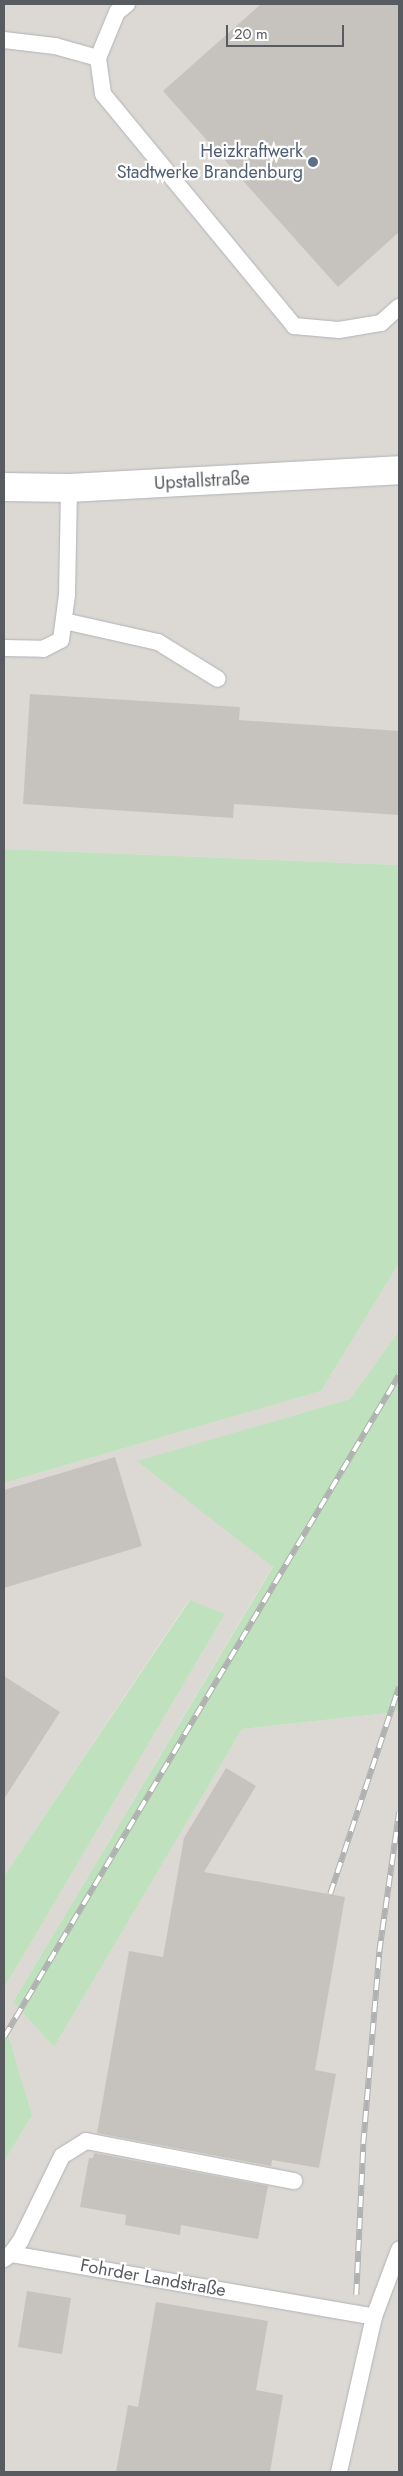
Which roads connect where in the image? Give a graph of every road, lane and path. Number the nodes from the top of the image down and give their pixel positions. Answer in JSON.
{"nodes":[{"id":1,"x":127,"y":4,"type":"edge"},
{"id":2,"x":4,"y":40,"type":"edge"},
{"id":3,"x":98,"y":58,"type":"junction"},
{"id":4,"x":399,"y":307,"type":"edge"},
{"id":5,"x":399,"y":470,"type":"edge"},
{"id":6,"x":4,"y":487,"type":"edge"},
{"id":7,"x":69,"y":488,"type":"junction"},
{"id":8,"x":64,"y":621,"type":"junction"},
{"id":9,"x":4,"y":648,"type":"edge"},
{"id":10,"x":218,"y":679,"type":"dead end"},
{"id":11,"x":294,"y":2181,"type":"dead end"},
{"id":12,"x":399,"y":2250,"type":"edge"},
{"id":13,"x":7,"y":2256,"type":"edge"},
{"id":14,"x":374,"y":2317,"type":"junction"},
{"id":15,"x":340,"y":2472,"type":"edge"}],
"edges":[{"from":1,"to":3,"type":"lane"},
{"from":2,"to":3,"type":"lane"},
{"from":3,"to":4,"type":"lane"},
{"from":5,"to":7,"type":"street","name":"Upstallstraße"},
{"from":6,"to":7,"type":"street","name":"Upstallstraße"},
{"from":7,"to":8,"type":"lane"},
{"from":8,"to":9,"type":"lane"},
{"from":8,"to":10,"type":"lane"},
{"from":11,"to":13,"type":"lane"},
{"from":12,"to":14,"type":"lane"},
{"from":13,"to":14,"type":"lane","name":"Fohrder Landstraße"},
{"from":14,"to":15,"type":"lane"}]}
